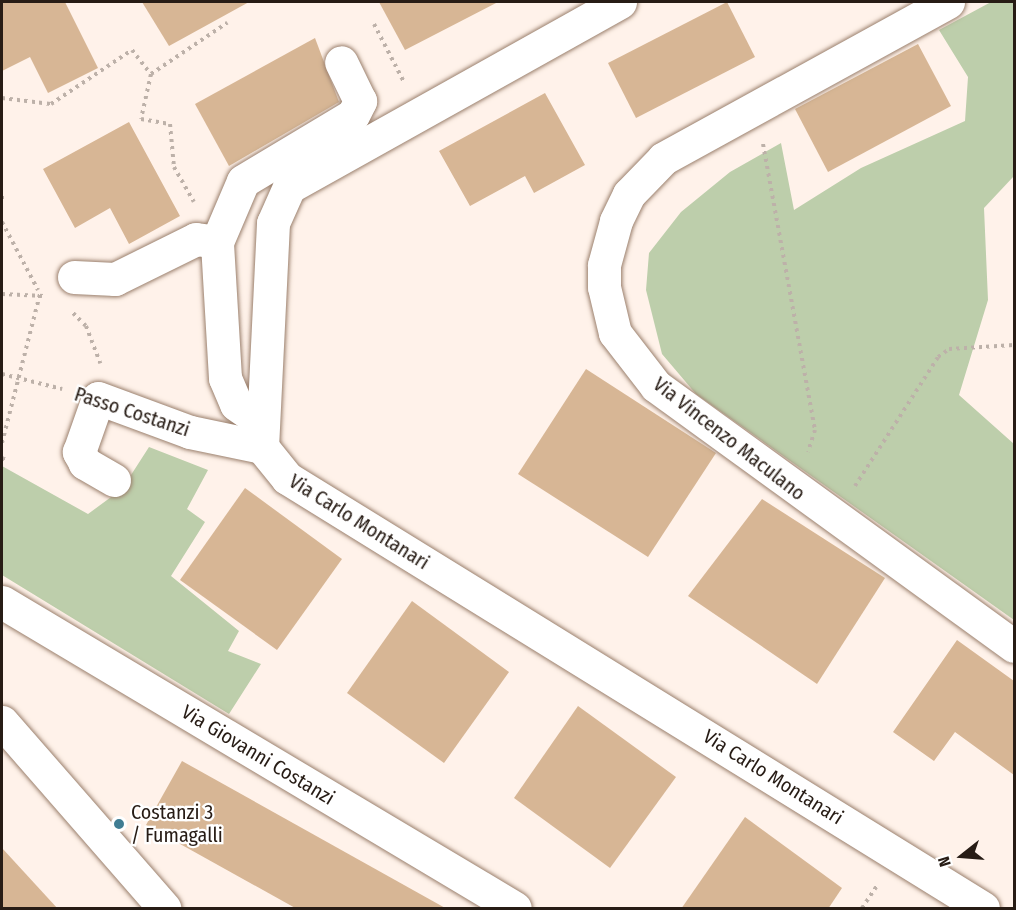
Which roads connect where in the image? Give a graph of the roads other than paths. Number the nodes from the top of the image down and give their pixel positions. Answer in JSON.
{"nodes":[{"id":1,"x":620,"y":2,"type":"edge"},
{"id":2,"x":948,"y":2,"type":"edge"},
{"id":3,"x":341,"y":62,"type":"dead end"},
{"id":4,"x":217,"y":242,"type":"junction"},
{"id":5,"x":70,"y":292,"type":"road end"},
{"id":6,"x":261,"y":434,"type":"junction"},
{"id":7,"x":114,"y":480,"type":"dead end"},
{"id":8,"x":2,"y":602,"type":"edge"},
{"id":9,"x":1014,"y":646,"type":"edge"},
{"id":10,"x":2,"y":722,"type":"edge"},
{"id":11,"x":164,"y":909,"type":"edge"},
{"id":12,"x":515,"y":909,"type":"edge"},
{"id":13,"x":983,"y":909,"type":"edge"}],
"edges":[{"from":1,"to":6,"type":"street"},
{"from":2,"to":9,"type":"street","name":"Via Vincenzo Maculano"},
{"from":3,"to":4,"type":"street"},
{"from":4,"to":5,"type":"street"},
{"from":4,"to":6,"type":"street","name":"Via Carlo Montanari"},
{"from":6,"to":7,"type":"street","name":"Passo Costanzi"},
{"from":6,"to":13,"type":"street","name":"Via Carlo Montanari"},
{"from":8,"to":12,"type":"street","name":"Via Giovanni Costanzi"},
{"from":10,"to":11,"type":"street"}]}
